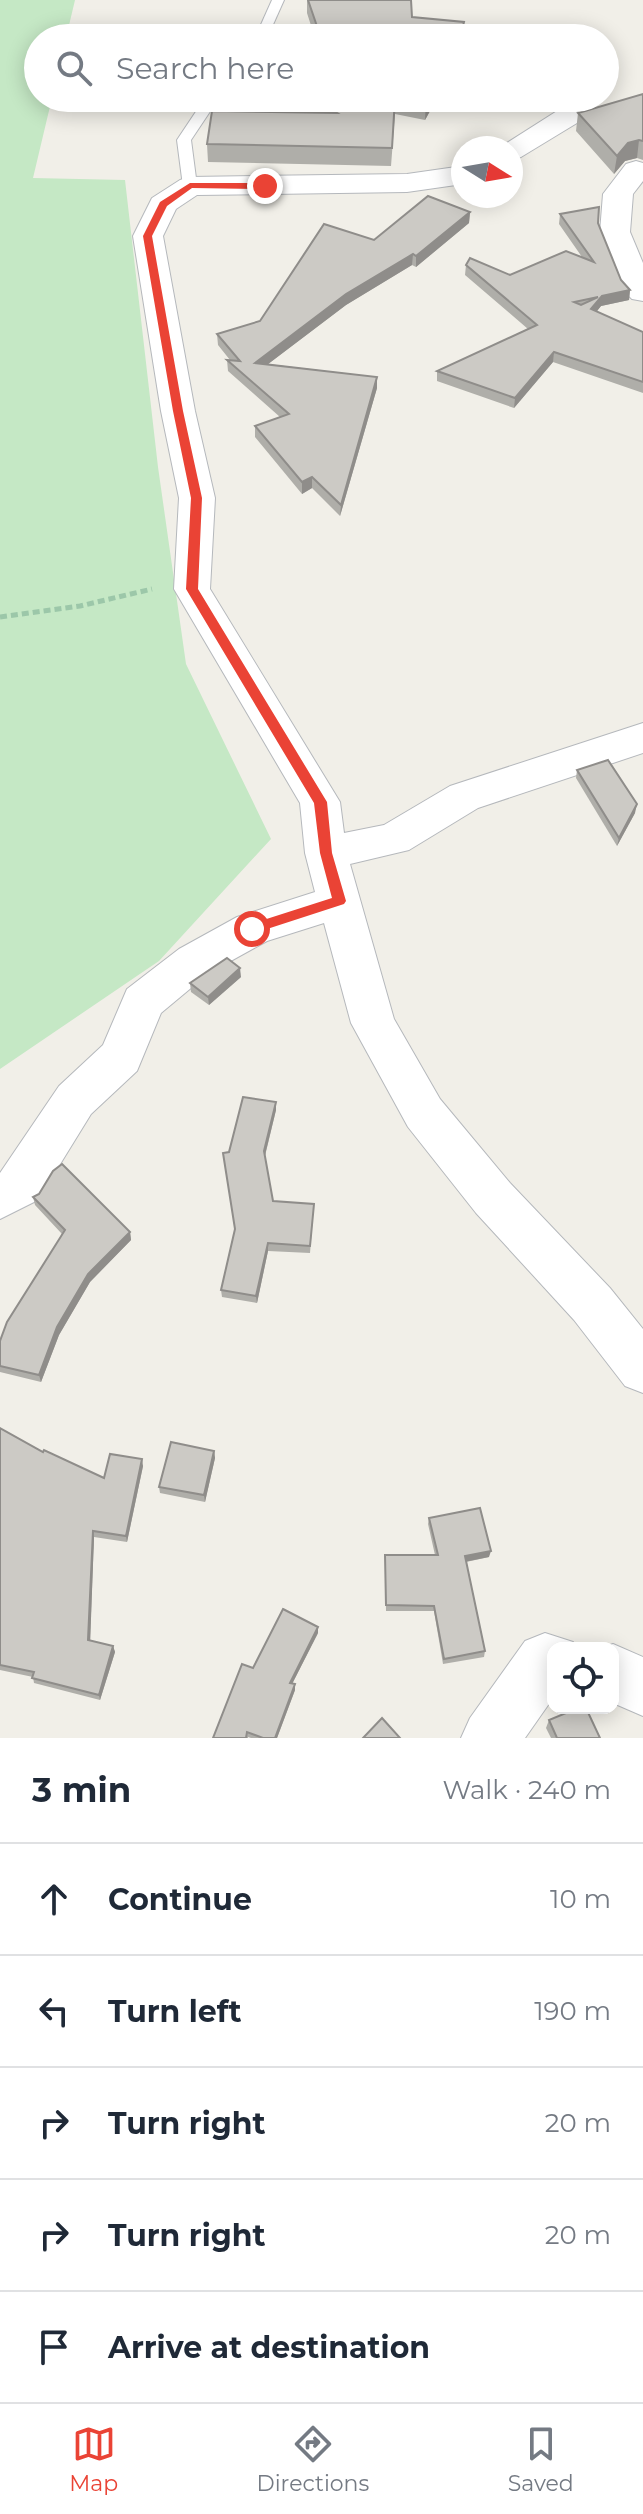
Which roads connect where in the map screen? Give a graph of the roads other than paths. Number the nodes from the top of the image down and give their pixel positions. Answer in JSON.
{"nodes":[{"id":1,"x":278,"y":0,"type":"edge"},
{"id":2,"x":267,"y":24,"type":"edge"},
{"id":3,"x":203,"y":112,"type":"edge"},
{"id":4,"x":567,"y":117,"type":"dead end"},
{"id":5,"x":523,"y":144,"type":"edge"},
{"id":6,"x":636,"y":170,"type":"dead end"},
{"id":7,"x":451,"y":177,"type":"edge"},
{"id":8,"x":190,"y":186,"type":"junction"},
{"id":9,"x":643,"y":292,"type":"edge"},
{"id":10,"x":643,"y":738,"type":"edge"},
{"id":11,"x":326,"y":853,"type":"junction"},
{"id":12,"x":339,"y":901,"type":"junction"},
{"id":13,"x":0,"y":1198,"type":"edge"},
{"id":14,"x":643,"y":1369,"type":"edge"},
{"id":15,"x":547,"y":1661,"type":"edge"},
{"id":16,"x":619,"y":1675,"type":"edge"},
{"id":17,"x":643,"y":1688,"type":"edge"},
{"id":18,"x":490,"y":1738,"type":"edge"}],
"edges":[{"from":1,"to":2,"type":"lane"},
{"from":3,"to":8,"type":"lane"},
{"from":4,"to":5,"type":"street"},
{"from":6,"to":9,"type":"street"},
{"from":7,"to":8,"type":"street"},
{"from":8,"to":11,"type":"street"},
{"from":10,"to":11,"type":"street"},
{"from":11,"to":12,"type":"street"},
{"from":12,"to":13,"type":"street"},
{"from":12,"to":14,"type":"street"},
{"from":15,"to":18,"type":"street"},
{"from":16,"to":17,"type":"street"}]}
